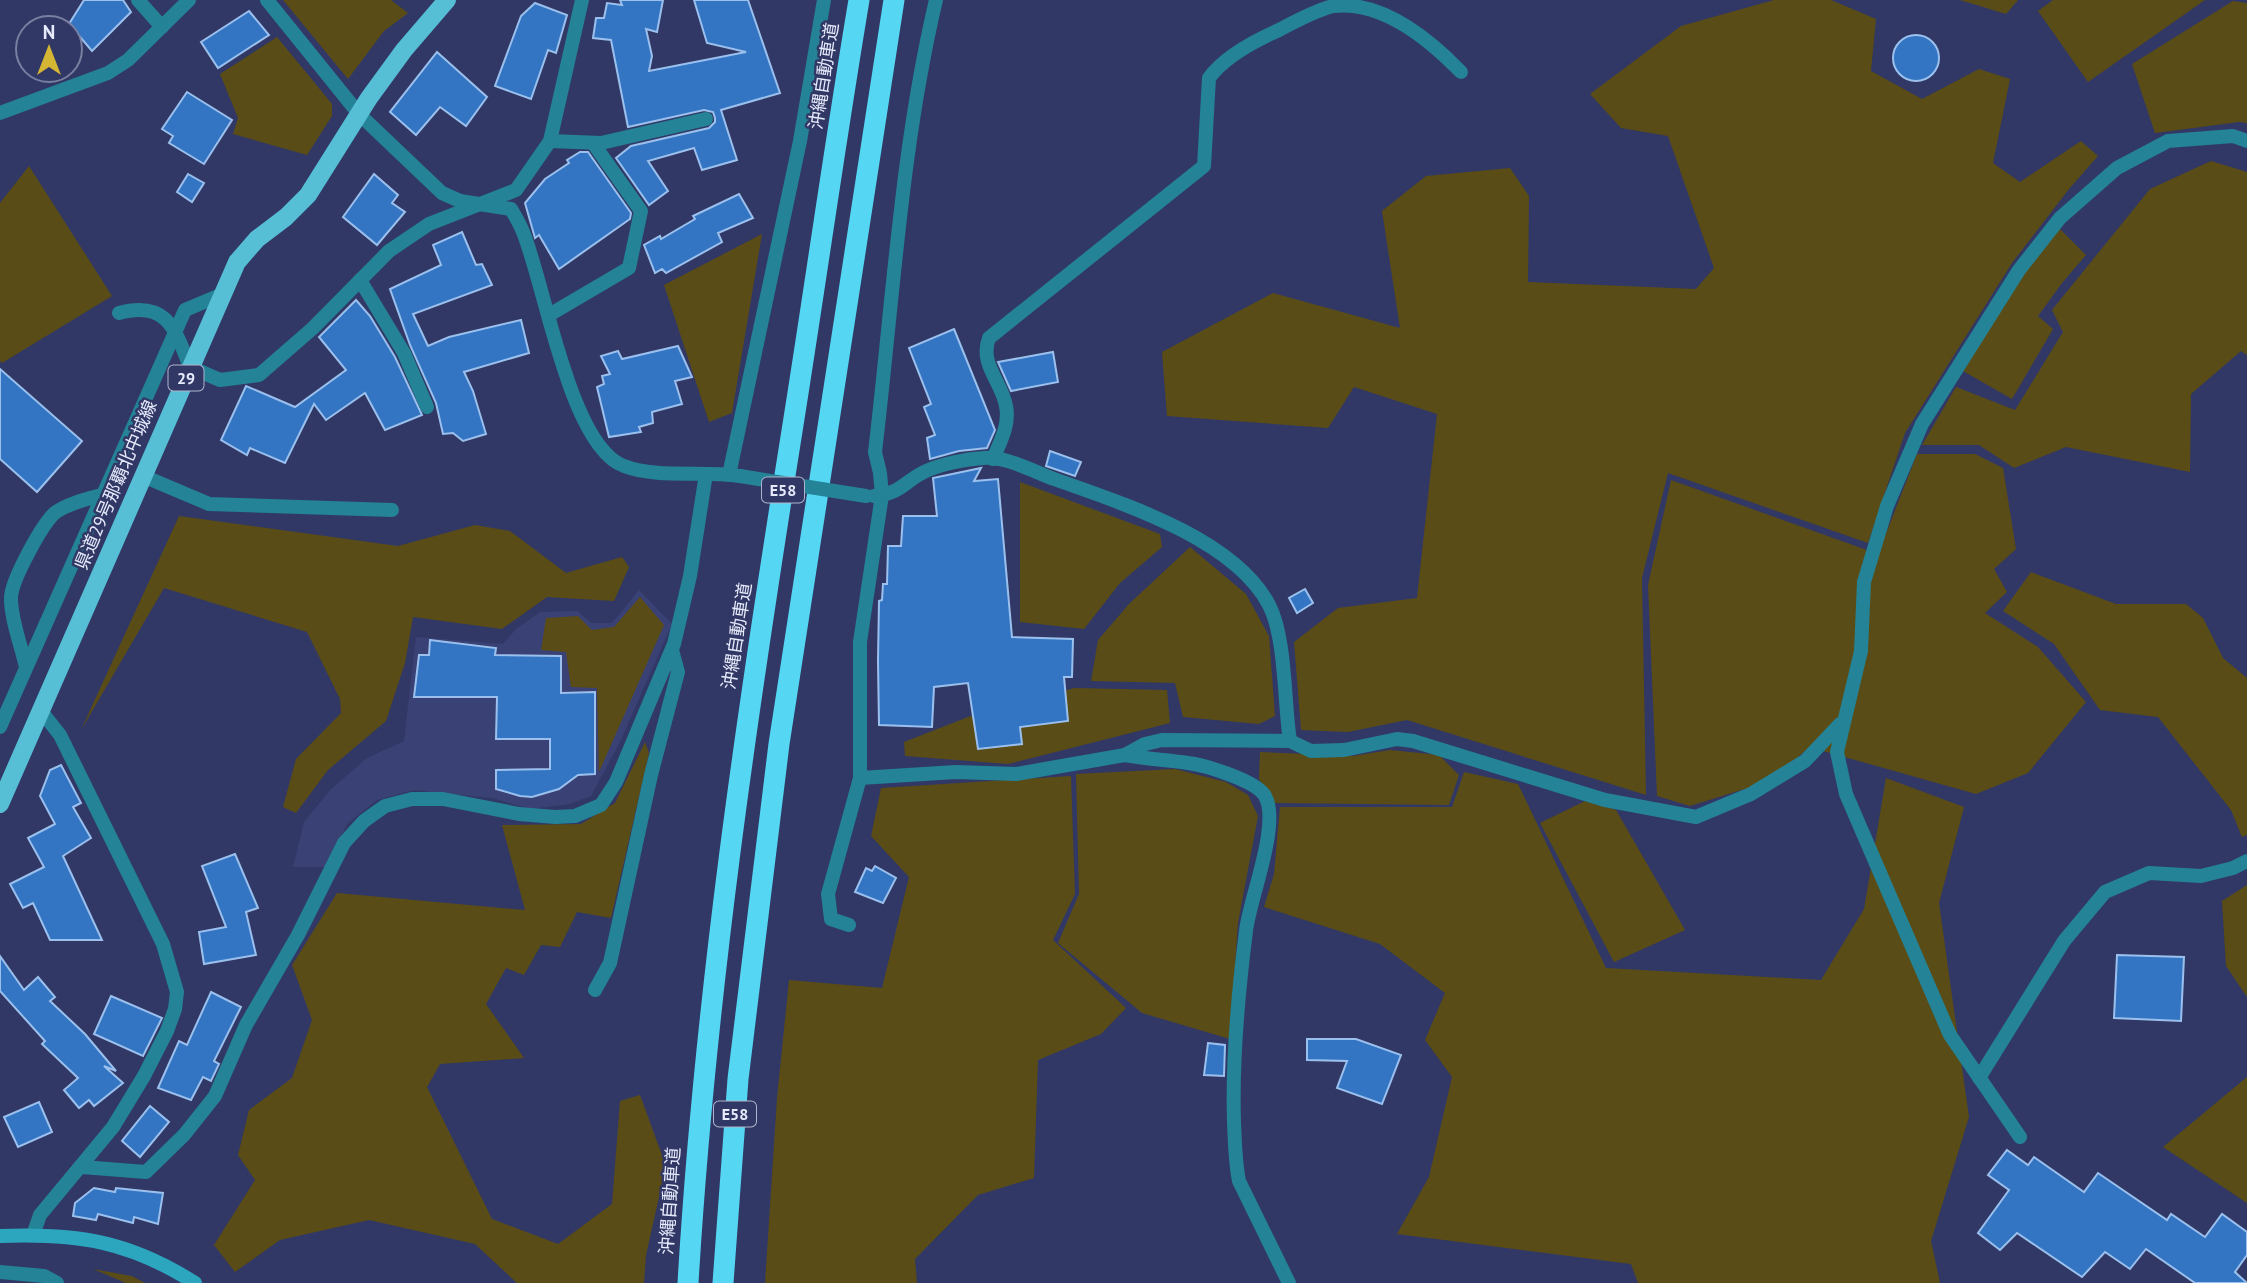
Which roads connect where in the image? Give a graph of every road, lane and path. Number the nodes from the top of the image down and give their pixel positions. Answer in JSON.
{"nodes":[{"id":1,"x":138,"y":0,"type":"edge"},
{"id":2,"x":188,"y":0,"type":"edge"},
{"id":3,"x":267,"y":0,"type":"edge"},
{"id":4,"x":447,"y":0,"type":"edge"},
{"id":5,"x":582,"y":0,"type":"edge"},
{"id":6,"x":824,"y":0,"type":"edge"},
{"id":7,"x":859,"y":0,"type":"edge"},
{"id":8,"x":894,"y":0,"type":"edge"},
{"id":9,"x":936,"y":0,"type":"edge"},
{"id":10,"x":162,"y":27,"type":"junction"},
{"id":11,"x":1461,"y":72,"type":"dead end"},
{"id":12,"x":0,"y":113,"type":"edge"},
{"id":13,"x":359,"y":114,"type":"junction"},
{"id":14,"x":706,"y":119,"type":"dead end"},
{"id":15,"x":550,"y":141,"type":"junction"},
{"id":16,"x":2247,"y":141,"type":"edge"},
{"id":17,"x":593,"y":143,"type":"junction"},
{"id":18,"x":478,"y":204,"type":"junction"},
{"id":19,"x":360,"y":280,"type":"junction"},
{"id":20,"x":223,"y":294,"type":"junction"},
{"id":21,"x":119,"y":313,"type":"dead end"},
{"id":22,"x":549,"y":315,"type":"junction"},
{"id":23,"x":175,"y":330,"type":"junction"},
{"id":24,"x":190,"y":367,"type":"junction"},
{"id":25,"x":427,"y":407,"type":"dead end"},
{"id":26,"x":993,"y":459,"type":"junction"},
{"id":27,"x":706,"y":474,"type":"junction"},
{"id":28,"x":735,"y":475,"type":"junction"},
{"id":29,"x":143,"y":476,"type":"junction"},
{"id":30,"x":102,"y":495,"type":"junction"},
{"id":31,"x":882,"y":495,"type":"junction"},
{"id":32,"x":392,"y":510,"type":"dead end"},
{"id":33,"x":671,"y":650,"type":"junction"},
{"id":34,"x":26,"y":667,"type":"junction"},
{"id":35,"x":41,"y":711,"type":"junction"},
{"id":36,"x":1843,"y":720,"type":"junction"},
{"id":37,"x":0,"y":727,"type":"edge"},
{"id":38,"x":1290,"y":741,"type":"junction"},
{"id":39,"x":1125,"y":755,"type":"junction"},
{"id":40,"x":860,"y":778,"type":"junction"},
{"id":41,"x":0,"y":804,"type":"edge"},
{"id":42,"x":2247,"y":860,"type":"edge"},
{"id":43,"x":849,"y":925,"type":"dead end"},
{"id":44,"x":595,"y":990,"type":"dead end"},
{"id":45,"x":1979,"y":1077,"type":"junction"},
{"id":46,"x":2020,"y":1137,"type":"dead end"},
{"id":47,"x":82,"y":1167,"type":"junction"},
{"id":48,"x":33,"y":1235,"type":"junction"},
{"id":49,"x":0,"y":1236,"type":"edge"},
{"id":50,"x":0,"y":1272,"type":"edge"},
{"id":51,"x":57,"y":1283,"type":"edge"},
{"id":52,"x":195,"y":1283,"type":"edge"},
{"id":53,"x":688,"y":1283,"type":"edge"},
{"id":54,"x":723,"y":1283,"type":"edge"},
{"id":55,"x":1289,"y":1283,"type":"edge"}],
"edges":[{"from":1,"to":10,"type":"street"},
{"from":2,"to":10,"type":"street"},
{"from":3,"to":13,"type":"street"},
{"from":4,"to":13,"type":"main road","name":"県道29号那覇北中城線","number":"29"},
{"from":5,"to":15,"type":"street"},
{"from":6,"to":28,"type":"street"},
{"from":7,"to":53,"type":"highway","name":"沖縄自動車道","number":"E58"},
{"from":8,"to":54,"type":"highway","number":"E58"},
{"from":9,"to":31,"type":"street"},
{"from":10,"to":12,"type":"street"},
{"from":11,"to":26,"type":"street"},
{"from":13,"to":18,"type":"street"},
{"from":13,"to":20,"type":"main road","name":"県道29号那覇北中城線","number":"29"},
{"from":14,"to":17,"type":"street"},
{"from":15,"to":17,"type":"street"},
{"from":15,"to":18,"type":"street"},
{"from":16,"to":36,"type":"street"},
{"from":17,"to":22,"type":"street"},
{"from":18,"to":19,"type":"street"},
{"from":18,"to":22,"type":"street"},
{"from":19,"to":24,"type":"street"},
{"from":19,"to":25,"type":"street"},
{"from":20,"to":23,"type":"street"},
{"from":20,"to":24,"type":"main road","name":"県道29号那覇北中城線","number":"29"},
{"from":21,"to":23,"type":"street"},
{"from":22,"to":27,"type":"street"},
{"from":23,"to":24,"type":"street"},
{"from":23,"to":30,"type":"street"},
{"from":24,"to":29,"type":"main road","name":"県道29号那覇北中城線","number":"29"},
{"from":26,"to":31,"type":"street"},
{"from":26,"to":38,"type":"street"},
{"from":27,"to":28,"type":"street"},
{"from":27,"to":33,"type":"street"},
{"from":28,"to":31,"type":"street","bridge":true},
{"from":29,"to":32,"type":"street"},
{"from":29,"to":35,"type":"main road","name":"県道29号那覇北中城線","number":"29"},
{"from":30,"to":34,"type":"street"},
{"from":30,"to":34,"type":"street"},
{"from":31,"to":40,"type":"street"},
{"from":33,"to":44,"type":"street"},
{"from":33,"to":47,"type":"street"},
{"from":34,"to":37,"type":"street"},
{"from":35,"to":41,"type":"main road","name":"県道29号那覇北中城線","number":"29"},
{"from":35,"to":47,"type":"street"},
{"from":36,"to":38,"type":"street"},
{"from":36,"to":45,"type":"street"},
{"from":38,"to":39,"type":"street"},
{"from":39,"to":40,"type":"street"},
{"from":39,"to":55,"type":"street"},
{"from":40,"to":43,"type":"street"},
{"from":42,"to":45,"type":"street"},
{"from":45,"to":46,"type":"street"},
{"from":47,"to":48,"type":"street"},
{"from":48,"to":49,"type":"main road"},
{"from":48,"to":52,"type":"main road"},
{"from":50,"to":51,"type":"street"}]}
